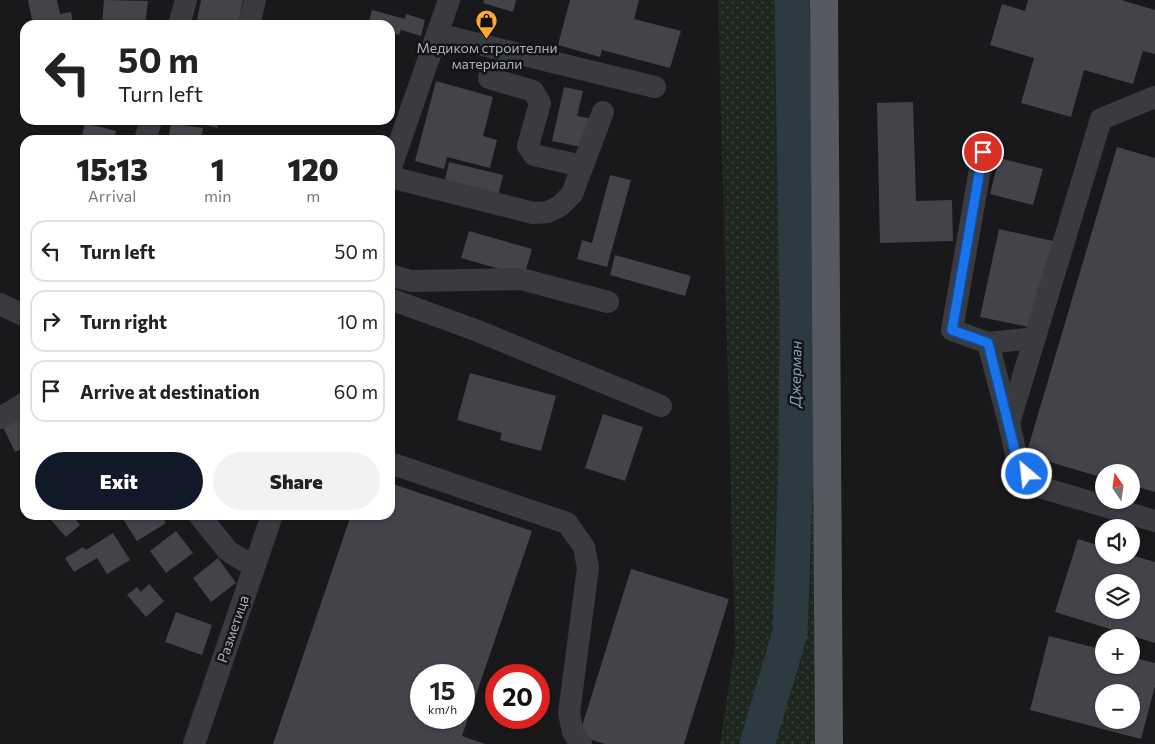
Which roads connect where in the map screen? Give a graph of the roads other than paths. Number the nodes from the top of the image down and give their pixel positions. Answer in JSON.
{"nodes":[{"id":1,"x":186,"y":0,"type":"edge"},
{"id":2,"x":255,"y":0,"type":"edge"},
{"id":3,"x":448,"y":0,"type":"edge"},
{"id":4,"x":824,"y":0,"type":"edge"},
{"id":5,"x":180,"y":20,"type":"edge"},
{"id":6,"x":250,"y":20,"type":"edge"},
{"id":7,"x":437,"y":34,"type":"junction"},
{"id":8,"x":489,"y":78,"type":"dead end"},
{"id":9,"x":655,"y":88,"type":"dead end"},
{"id":10,"x":1155,"y":97,"type":"edge"},
{"id":11,"x":603,"y":112,"type":"dead end"},
{"id":12,"x":983,"y":152,"type":"dead end"},
{"id":13,"x":395,"y":156,"type":"edge"},
{"id":14,"x":582,"y":166,"type":"junction"},
{"id":15,"x":395,"y":178,"type":"edge"},
{"id":16,"x":395,"y":276,"type":"edge"},
{"id":17,"x":395,"y":301,"type":"edge"},
{"id":18,"x":608,"y":302,"type":"dead end"},
{"id":19,"x":0,"y":304,"type":"edge"},
{"id":20,"x":20,"y":314,"type":"edge"},
{"id":21,"x":1035,"y":338,"type":"junction"},
{"id":22,"x":988,"y":343,"type":"junction"},
{"id":23,"x":20,"y":406,"type":"edge"},
{"id":24,"x":661,"y":406,"type":"dead end"},
{"id":25,"x":0,"y":418,"type":"edge"},
{"id":26,"x":1009,"y":423,"type":"junction"},
{"id":27,"x":395,"y":465,"type":"edge"},
{"id":28,"x":203,"y":520,"type":"edge"},
{"id":29,"x":270,"y":520,"type":"edge"},
{"id":30,"x":1155,"y":521,"type":"edge"},
{"id":31,"x":254,"y":567,"type":"junction"},
{"id":32,"x":194,"y":744,"type":"edge"},
{"id":33,"x":581,"y":744,"type":"edge"},
{"id":34,"x":828,"y":744,"type":"edge"}],
"edges":[{"from":1,"to":5,"type":"street"},
{"from":2,"to":6,"type":"street"},
{"from":3,"to":7,"type":"street"},
{"from":4,"to":34,"type":"main road"},
{"from":7,"to":9,"type":"street"},
{"from":7,"to":13,"type":"street"},
{"from":8,"to":14,"type":"street"},
{"from":10,"to":21,"type":"street"},
{"from":11,"to":14,"type":"street"},
{"from":12,"to":22,"type":"street"},
{"from":14,"to":15,"type":"street"},
{"from":16,"to":18,"type":"street"},
{"from":17,"to":24,"type":"street"},
{"from":19,"to":20,"type":"street"},
{"from":21,"to":22,"type":"street"},
{"from":21,"to":26,"type":"street"},
{"from":22,"to":26,"type":"street"},
{"from":23,"to":25,"type":"street"},
{"from":26,"to":30,"type":"street"},
{"from":27,"to":33,"type":"street"},
{"from":28,"to":31,"type":"street"},
{"from":29,"to":31,"type":"street","name":"Разметица"},
{"from":31,"to":32,"type":"street","name":"Разметица"}]}
